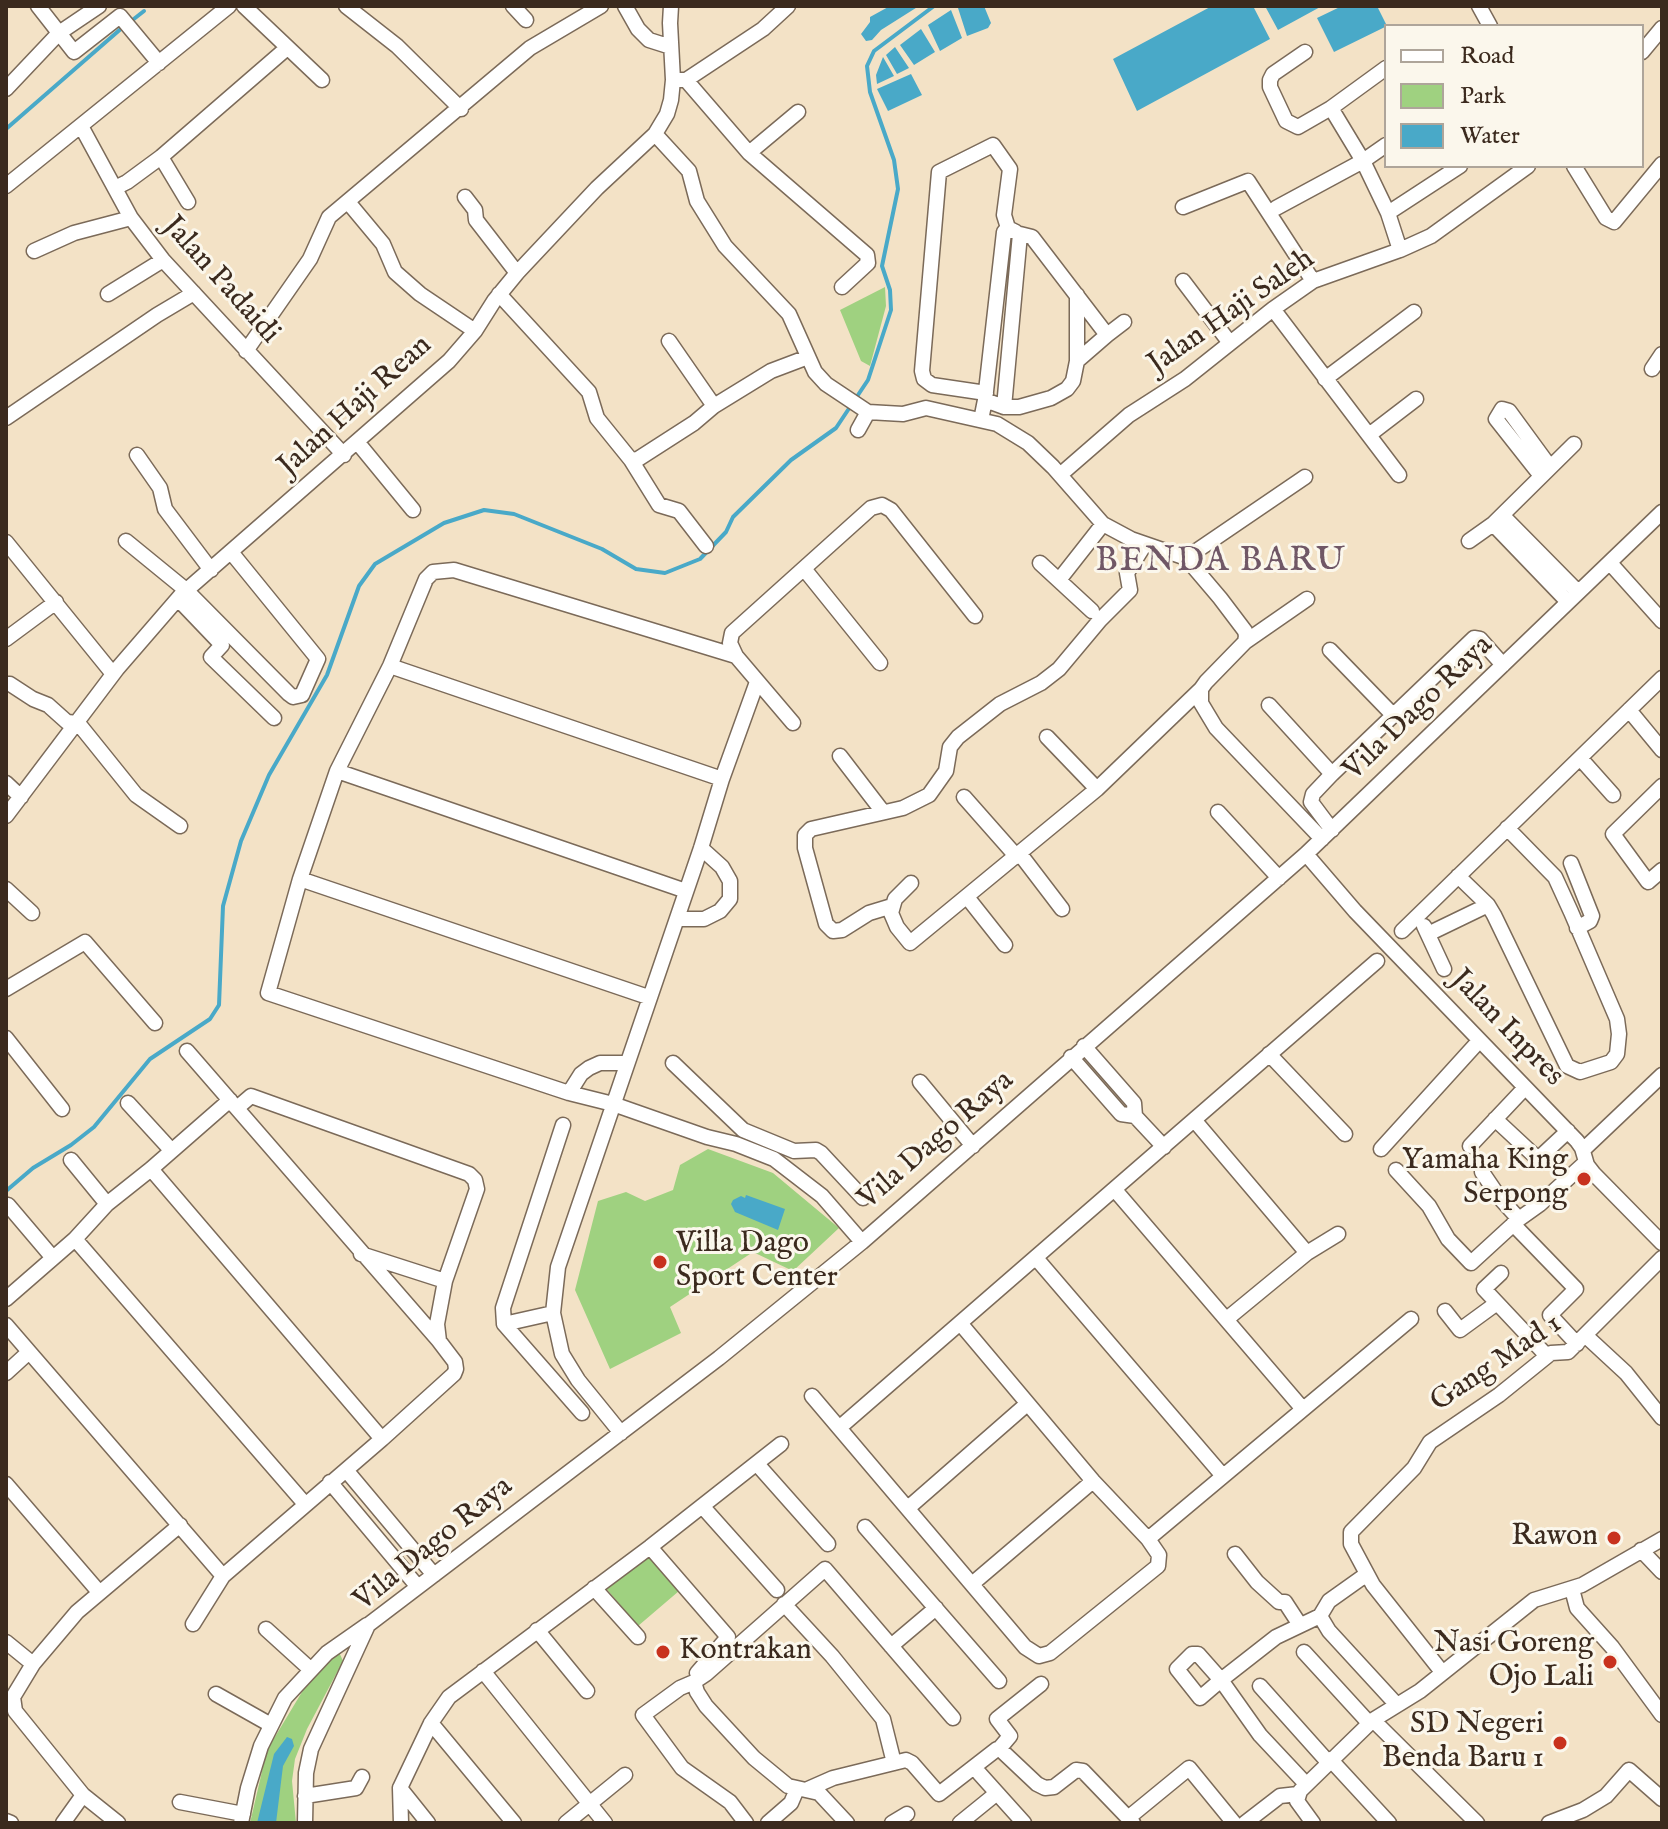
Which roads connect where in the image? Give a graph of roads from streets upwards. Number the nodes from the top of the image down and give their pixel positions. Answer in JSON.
{"nodes":[{"id":1,"x":38,"y":6,"type":"edge"},
{"id":2,"x":99,"y":6,"type":"edge"},
{"id":3,"x":229,"y":6,"type":"edge"},
{"id":4,"x":244,"y":6,"type":"edge"},
{"id":5,"x":346,"y":6,"type":"edge"},
{"id":6,"x":513,"y":6,"type":"edge"},
{"id":7,"x":601,"y":6,"type":"edge"},
{"id":8,"x":625,"y":6,"type":"edge"},
{"id":9,"x":671,"y":6,"type":"edge"},
{"id":10,"x":788,"y":6,"type":"edge"},
{"id":11,"x":1479,"y":6,"type":"edge"},
{"id":12,"x":526,"y":20,"type":"dead end"},
{"id":13,"x":1489,"y":24,"type":"edge"},
{"id":14,"x":1662,"y":28,"type":"edge"},
{"id":15,"x":59,"y":33,"type":"junction"},
{"id":16,"x":671,"y":47,"type":"junction"},
{"id":17,"x":287,"y":48,"type":"junction"},
{"id":18,"x":1644,"y":50,"type":"edge"},
{"id":19,"x":1305,"y":52,"type":"dead end"},
{"id":20,"x":159,"y":63,"type":"junction"},
{"id":21,"x":1384,"y":69,"type":"edge"},
{"id":22,"x":322,"y":80,"type":"dead end"},
{"id":23,"x":680,"y":80,"type":"junction"},
{"id":24,"x":7,"y":84,"type":"edge"},
{"id":25,"x":1331,"y":108,"type":"junction"},
{"id":26,"x":461,"y":109,"type":"junction"},
{"id":27,"x":798,"y":112,"type":"dead end"},
{"id":28,"x":81,"y":126,"type":"junction"},
{"id":29,"x":655,"y":134,"type":"junction"},
{"id":30,"x":1384,"y":146,"type":"edge"},
{"id":31,"x":749,"y":153,"type":"junction"},
{"id":32,"x":161,"y":157,"type":"junction"},
{"id":33,"x":1363,"y":161,"type":"junction"},
{"id":34,"x":1662,"y":164,"type":"edge"},
{"id":35,"x":1457,"y":168,"type":"edge"},
{"id":36,"x":1525,"y":168,"type":"edge"},
{"id":37,"x":1575,"y":168,"type":"edge"},
{"id":38,"x":6,"y":186,"type":"edge"},
{"id":39,"x":115,"y":188,"type":"junction"},
{"id":40,"x":465,"y":197,"type":"dead end"},
{"id":41,"x":188,"y":202,"type":"dead end"},
{"id":42,"x":348,"y":202,"type":"junction"},
{"id":43,"x":1183,"y":207,"type":"dead end"},
{"id":44,"x":1276,"y":208,"type":"dead end"},
{"id":45,"x":1388,"y":213,"type":"junction"},
{"id":46,"x":131,"y":218,"type":"junction"},
{"id":47,"x":1014,"y":231,"type":"junction"},
{"id":48,"x":1400,"y":250,"type":"junction"},
{"id":49,"x":34,"y":251,"type":"dead end"},
{"id":50,"x":163,"y":260,"type":"junction"},
{"id":51,"x":517,"y":273,"type":"junction"},
{"id":52,"x":1183,"y":281,"type":"dead end"},
{"id":53,"x":1313,"y":281,"type":"junction"},
{"id":54,"x":842,"y":287,"type":"dead end"},
{"id":55,"x":194,"y":293,"type":"junction"},
{"id":56,"x":108,"y":294,"type":"dead end"},
{"id":57,"x":499,"y":294,"type":"junction"},
{"id":58,"x":1077,"y":295,"type":"junction"},
{"id":59,"x":1273,"y":309,"type":"junction"},
{"id":60,"x":1414,"y":312,"type":"dead end"},
{"id":61,"x":1124,"y":322,"type":"dead end"},
{"id":62,"x":475,"y":331,"type":"junction"},
{"id":63,"x":1107,"y":335,"type":"junction"},
{"id":64,"x":669,"y":341,"type":"dead end"},
{"id":65,"x":1230,"y":343,"type":"junction"},
{"id":66,"x":246,"y":351,"type":"junction"},
{"id":67,"x":1662,"y":354,"type":"edge"},
{"id":68,"x":808,"y":357,"type":"junction"},
{"id":69,"x":1077,"y":361,"type":"junction"},
{"id":70,"x":1652,"y":369,"type":"dead end"},
{"id":71,"x":1325,"y":379,"type":"junction"},
{"id":72,"x":986,"y":397,"type":"junction"},
{"id":73,"x":1416,"y":399,"type":"dead end"},
{"id":74,"x":714,"y":406,"type":"junction"},
{"id":75,"x":859,"y":406,"type":"junction"},
{"id":76,"x":1004,"y":407,"type":"junction"},
{"id":77,"x":6,"y":418,"type":"edge"},
{"id":78,"x":981,"y":420,"type":"junction"},
{"id":79,"x":858,"y":430,"type":"dead end"},
{"id":80,"x":1369,"y":435,"type":"junction"},
{"id":81,"x":358,"y":443,"type":"junction"},
{"id":82,"x":1574,"y":444,"type":"dead end"},
{"id":83,"x":137,"y":455,"type":"dead end"},
{"id":84,"x":344,"y":455,"type":"junction"},
{"id":85,"x":631,"y":460,"type":"junction"},
{"id":86,"x":1060,"y":475,"type":"junction"},
{"id":87,"x":1399,"y":475,"type":"dead end"},
{"id":88,"x":1305,"y":477,"type":"dead end"},
{"id":89,"x":413,"y":510,"type":"dead end"},
{"id":90,"x":1662,"y":512,"type":"edge"},
{"id":91,"x":1497,"y":519,"type":"junction"},
{"id":92,"x":1103,"y":524,"type":"junction"},
{"id":93,"x":126,"y":541,"type":"dead end"},
{"id":94,"x":1469,"y":541,"type":"dead end"},
{"id":95,"x":6,"y":542,"type":"edge"},
{"id":96,"x":1145,"y":544,"type":"junction"},
{"id":97,"x":706,"y":546,"type":"dead end"},
{"id":98,"x":231,"y":552,"type":"junction"},
{"id":99,"x":1186,"y":558,"type":"junction"},
{"id":100,"x":11,"y":561,"type":"edge"},
{"id":101,"x":1040,"y":563,"type":"dead end"},
{"id":102,"x":1610,"y":563,"type":"junction"},
{"id":103,"x":211,"y":570,"type":"junction"},
{"id":104,"x":805,"y":570,"type":"junction"},
{"id":105,"x":1059,"y":580,"type":"junction"},
{"id":106,"x":182,"y":594,"type":"junction"},
{"id":107,"x":1573,"y":597,"type":"junction"},
{"id":108,"x":1307,"y":599,"type":"dead end"},
{"id":109,"x":56,"y":602,"type":"junction"},
{"id":110,"x":1092,"y":611,"type":"dead end"},
{"id":111,"x":975,"y":616,"type":"dead end"},
{"id":112,"x":1662,"y":621,"type":"edge"},
{"id":113,"x":6,"y":639,"type":"edge"},
{"id":114,"x":1245,"y":642,"type":"junction"},
{"id":115,"x":1330,"y":650,"type":"dead end"},
{"id":116,"x":736,"y":656,"type":"junction"},
{"id":117,"x":880,"y":663,"type":"dead end"},
{"id":118,"x":1503,"y":665,"type":"junction"},
{"id":119,"x":390,"y":666,"type":"junction"},
{"id":120,"x":113,"y":674,"type":"junction"},
{"id":121,"x":1662,"y":678,"type":"edge"},
{"id":122,"x":757,"y":682,"type":"junction"},
{"id":123,"x":6,"y":684,"type":"edge"},
{"id":124,"x":1201,"y":689,"type":"junction"},
{"id":125,"x":1269,"y":705,"type":"dead end"},
{"id":126,"x":1629,"y":710,"type":"junction"},
{"id":127,"x":1393,"y":715,"type":"junction"},
{"id":128,"x":274,"y":718,"type":"dead end"},
{"id":129,"x":78,"y":723,"type":"junction"},
{"id":130,"x":793,"y":723,"type":"dead end"},
{"id":131,"x":1047,"y":737,"type":"dead end"},
{"id":132,"x":1662,"y":750,"type":"edge"},
{"id":133,"x":840,"y":756,"type":"dead end"},
{"id":134,"x":1580,"y":758,"type":"junction"},
{"id":135,"x":337,"y":771,"type":"junction"},
{"id":136,"x":1332,"y":774,"type":"junction"},
{"id":137,"x":722,"y":779,"type":"junction"},
{"id":138,"x":6,"y":783,"type":"edge"},
{"id":139,"x":1662,"y":786,"type":"edge"},
{"id":140,"x":1097,"y":789,"type":"junction"},
{"id":141,"x":1613,"y":795,"type":"dead end"},
{"id":142,"x":21,"y":797,"type":"junction"},
{"id":143,"x":964,"y":797,"type":"dead end"},
{"id":144,"x":883,"y":812,"type":"junction"},
{"id":145,"x":1218,"y":812,"type":"dead end"},
{"id":146,"x":6,"y":816,"type":"edge"},
{"id":147,"x":180,"y":826,"type":"dead end"},
{"id":148,"x":1507,"y":828,"type":"junction"},
{"id":149,"x":1327,"y":834,"type":"junction"},
{"id":150,"x":701,"y":848,"type":"junction"},
{"id":151,"x":1306,"y":854,"type":"junction"},
{"id":152,"x":1019,"y":856,"type":"junction"},
{"id":153,"x":1662,"y":870,"type":"edge"},
{"id":154,"x":1458,"y":876,"type":"junction"},
{"id":155,"x":1555,"y":877,"type":"junction"},
{"id":156,"x":1279,"y":878,"type":"junction"},
{"id":157,"x":300,"y":879,"type":"junction"},
{"id":158,"x":911,"y":883,"type":"dead end"},
{"id":159,"x":6,"y":889,"type":"edge"},
{"id":160,"x":686,"y":891,"type":"junction"},
{"id":161,"x":967,"y":897,"type":"junction"},
{"id":162,"x":1488,"y":905,"type":"junction"},
{"id":163,"x":892,"y":906,"type":"junction"},
{"id":164,"x":1062,"y":909,"type":"dead end"},
{"id":165,"x":32,"y":913,"type":"dead end"},
{"id":166,"x":1419,"y":914,"type":"junction"},
{"id":167,"x":677,"y":919,"type":"junction"},
{"id":168,"x":1577,"y":928,"type":"junction"},
{"id":169,"x":1402,"y":931,"type":"dead end"},
{"id":170,"x":1428,"y":934,"type":"junction"},
{"id":171,"x":1005,"y":945,"type":"dead end"},
{"id":172,"x":1377,"y":961,"type":"dead end"},
{"id":173,"x":1444,"y":969,"type":"dead end"},
{"id":174,"x":6,"y":989,"type":"edge"},
{"id":175,"x":648,"y":997,"type":"junction"},
{"id":176,"x":155,"y":1023,"type":"dead end"},
{"id":177,"x":6,"y":1038,"type":"edge"},
{"id":178,"x":1479,"y":1041,"type":"junction"},
{"id":179,"x":1084,"y":1046,"type":"junction"},
{"id":180,"x":187,"y":1051,"type":"dead end"},
{"id":181,"x":1269,"y":1054,"type":"junction"},
{"id":182,"x":1071,"y":1057,"type":"junction"},
{"id":183,"x":627,"y":1063,"type":"junction"},
{"id":184,"x":673,"y":1063,"type":"dead end"},
{"id":185,"x":1662,"y":1075,"type":"edge"},
{"id":186,"x":920,"y":1082,"type":"dead end"},
{"id":187,"x":569,"y":1093,"type":"junction"},
{"id":188,"x":1520,"y":1093,"type":"dead end"},
{"id":189,"x":128,"y":1103,"type":"dead end"},
{"id":190,"x":233,"y":1104,"type":"junction"},
{"id":191,"x":613,"y":1104,"type":"junction"},
{"id":192,"x":62,"y":1109,"type":"dead end"},
{"id":193,"x":1135,"y":1116,"type":"junction"},
{"id":194,"x":1495,"y":1119,"type":"junction"},
{"id":195,"x":1195,"y":1121,"type":"junction"},
{"id":196,"x":563,"y":1125,"type":"dead end"},
{"id":197,"x":1568,"y":1131,"type":"junction"},
{"id":198,"x":1345,"y":1134,"type":"dead end"},
{"id":199,"x":739,"y":1137,"type":"junction"},
{"id":200,"x":973,"y":1146,"type":"junction"},
{"id":201,"x":1470,"y":1146,"type":"dead end"},
{"id":202,"x":1164,"y":1147,"type":"junction"},
{"id":203,"x":1381,"y":1149,"type":"dead end"},
{"id":204,"x":171,"y":1150,"type":"junction"},
{"id":205,"x":1584,"y":1156,"type":"junction"},
{"id":206,"x":71,"y":1160,"type":"dead end"},
{"id":207,"x":151,"y":1169,"type":"junction"},
{"id":208,"x":1396,"y":1170,"type":"dead end"},
{"id":209,"x":1482,"y":1172,"type":"dead end"},
{"id":210,"x":1115,"y":1190,"type":"junction"},
{"id":211,"x":863,"y":1198,"type":"dead end"},
{"id":212,"x":107,"y":1204,"type":"junction"},
{"id":213,"x":8,"y":1205,"type":"edge"},
{"id":214,"x":1516,"y":1221,"type":"junction"},
{"id":215,"x":1338,"y":1234,"type":"dead end"},
{"id":216,"x":75,"y":1239,"type":"junction"},
{"id":217,"x":862,"y":1242,"type":"junction"},
{"id":218,"x":1662,"y":1243,"type":"edge"},
{"id":219,"x":361,"y":1253,"type":"junction"},
{"id":220,"x":1307,"y":1253,"type":"junction"},
{"id":221,"x":53,"y":1258,"type":"junction"},
{"id":222,"x":1036,"y":1258,"type":"junction"},
{"id":223,"x":1662,"y":1258,"type":"edge"},
{"id":224,"x":1501,"y":1273,"type":"dead end"},
{"id":225,"x":445,"y":1281,"type":"junction"},
{"id":226,"x":6,"y":1299,"type":"edge"},
{"id":227,"x":1497,"y":1303,"type":"junction"},
{"id":228,"x":1445,"y":1311,"type":"dead end"},
{"id":229,"x":553,"y":1313,"type":"junction"},
{"id":230,"x":1228,"y":1318,"type":"junction"},
{"id":231,"x":1411,"y":1319,"type":"dead end"},
{"id":232,"x":960,"y":1323,"type":"junction"},
{"id":233,"x":504,"y":1324,"type":"junction"},
{"id":234,"x":6,"y":1325,"type":"edge"},
{"id":235,"x":1581,"y":1340,"type":"junction"},
{"id":236,"x":439,"y":1341,"type":"junction"},
{"id":237,"x":29,"y":1352,"type":"junction"},
{"id":238,"x":1547,"y":1356,"type":"junction"},
{"id":239,"x":6,"y":1373,"type":"edge"},
{"id":240,"x":812,"y":1396,"type":"dead end"},
{"id":241,"x":1027,"y":1404,"type":"junction"},
{"id":242,"x":1302,"y":1408,"type":"junction"},
{"id":243,"x":582,"y":1413,"type":"dead end"},
{"id":244,"x":1662,"y":1418,"type":"edge"},
{"id":245,"x":839,"y":1428,"type":"junction"},
{"id":246,"x":621,"y":1433,"type":"junction"},
{"id":247,"x":382,"y":1439,"type":"junction"},
{"id":248,"x":781,"y":1444,"type":"dead end"},
{"id":249,"x":757,"y":1464,"type":"junction"},
{"id":250,"x":346,"y":1470,"type":"junction"},
{"id":251,"x":1223,"y":1476,"type":"junction"},
{"id":252,"x":1093,"y":1481,"type":"junction"},
{"id":253,"x":330,"y":1482,"type":"junction"},
{"id":254,"x":6,"y":1484,"type":"edge"},
{"id":255,"x":305,"y":1504,"type":"junction"},
{"id":256,"x":702,"y":1506,"type":"junction"},
{"id":257,"x":908,"y":1508,"type":"junction"},
{"id":258,"x":180,"y":1525,"type":"junction"},
{"id":259,"x":865,"y":1527,"type":"dead end"},
{"id":260,"x":1148,"y":1539,"type":"junction"},
{"id":261,"x":1662,"y":1539,"type":"edge"},
{"id":262,"x":828,"y":1544,"type":"dead end"},
{"id":263,"x":650,"y":1547,"type":"junction"},
{"id":264,"x":1641,"y":1550,"type":"junction"},
{"id":265,"x":1235,"y":1554,"type":"dead end"},
{"id":266,"x":1662,"y":1572,"type":"edge"},
{"id":267,"x":1367,"y":1574,"type":"junction"},
{"id":268,"x":434,"y":1575,"type":"junction"},
{"id":269,"x":223,"y":1576,"type":"junction"},
{"id":270,"x":972,"y":1584,"type":"junction"},
{"id":271,"x":418,"y":1587,"type":"junction"},
{"id":272,"x":594,"y":1588,"type":"junction"},
{"id":273,"x":1572,"y":1589,"type":"junction"},
{"id":274,"x":99,"y":1592,"type":"junction"},
{"id":275,"x":781,"y":1597,"type":"junction"},
{"id":276,"x":936,"y":1608,"type":"junction"},
{"id":277,"x":1320,"y":1616,"type":"junction"},
{"id":278,"x":193,"y":1624,"type":"dead end"},
{"id":279,"x":368,"y":1625,"type":"junction"},
{"id":280,"x":1300,"y":1625,"type":"junction"},
{"id":281,"x":266,"y":1629,"type":"dead end"},
{"id":282,"x":537,"y":1630,"type":"junction"},
{"id":283,"x":638,"y":1637,"type":"dead end"},
{"id":284,"x":6,"y":1642,"type":"edge"},
{"id":285,"x":891,"y":1646,"type":"junction"},
{"id":286,"x":1304,"y":1652,"type":"dead end"},
{"id":287,"x":33,"y":1664,"type":"junction"},
{"id":288,"x":310,"y":1669,"type":"junction"},
{"id":289,"x":483,"y":1671,"type":"junction"},
{"id":290,"x":1442,"y":1672,"type":"junction"},
{"id":291,"x":999,"y":1681,"type":"dead end"},
{"id":292,"x":694,"y":1682,"type":"junction"},
{"id":293,"x":1041,"y":1684,"type":"dead end"},
{"id":294,"x":1260,"y":1686,"type":"dead end"},
{"id":295,"x":587,"y":1691,"type":"dead end"},
{"id":296,"x":216,"y":1694,"type":"dead end"},
{"id":297,"x":1397,"y":1705,"type":"junction"},
{"id":298,"x":1662,"y":1715,"type":"edge"},
{"id":299,"x":953,"y":1718,"type":"dead end"},
{"id":300,"x":1371,"y":1722,"type":"junction"},
{"id":301,"x":431,"y":1723,"type":"junction"},
{"id":302,"x":271,"y":1725,"type":"junction"},
{"id":303,"x":999,"y":1749,"type":"junction"},
{"id":304,"x":1329,"y":1760,"type":"junction"},
{"id":305,"x":894,"y":1763,"type":"junction"},
{"id":306,"x":979,"y":1773,"type":"dead end"},
{"id":307,"x":625,"y":1775,"type":"dead end"},
{"id":308,"x":362,"y":1777,"type":"dead end"},
{"id":309,"x":400,"y":1788,"type":"junction"},
{"id":310,"x":803,"y":1789,"type":"junction"},
{"id":311,"x":1302,"y":1789,"type":"junction"},
{"id":312,"x":997,"y":1793,"type":"junction"},
{"id":313,"x":83,"y":1795,"type":"junction"},
{"id":314,"x":305,"y":1796,"type":"junction"},
{"id":315,"x":1662,"y":1799,"type":"edge"},
{"id":316,"x":180,"y":1802,"type":"dead end"},
{"id":317,"x":589,"y":1804,"type":"junction"},
{"id":318,"x":907,"y":1814,"type":"dead end"},
{"id":319,"x":242,"y":1818,"type":"edge"},
{"id":320,"x":1130,"y":1820,"type":"edge"},
{"id":321,"x":63,"y":1823,"type":"edge"},
{"id":322,"x":118,"y":1823,"type":"edge"},
{"id":323,"x":305,"y":1823,"type":"edge"},
{"id":324,"x":401,"y":1823,"type":"edge"},
{"id":325,"x":428,"y":1823,"type":"edge"},
{"id":326,"x":514,"y":1823,"type":"edge"},
{"id":327,"x":566,"y":1823,"type":"edge"},
{"id":328,"x":605,"y":1823,"type":"edge"},
{"id":329,"x":746,"y":1823,"type":"edge"},
{"id":330,"x":768,"y":1823,"type":"edge"},
{"id":331,"x":847,"y":1823,"type":"edge"},
{"id":332,"x":892,"y":1823,"type":"edge"},
{"id":333,"x":960,"y":1823,"type":"edge"},
{"id":334,"x":1024,"y":1823,"type":"edge"},
{"id":335,"x":1234,"y":1823,"type":"edge"},
{"id":336,"x":1245,"y":1823,"type":"edge"},
{"id":337,"x":1313,"y":1823,"type":"edge"},
{"id":338,"x":1389,"y":1823,"type":"edge"},
{"id":339,"x":1477,"y":1823,"type":"edge"},
{"id":340,"x":1549,"y":1823,"type":"edge"}],
"edges":[{"from":1,"to":15,"type":"street"},
{"from":2,"to":15,"type":"street"},
{"from":3,"to":20,"type":"street"},
{"from":4,"to":17,"type":"street"},
{"from":5,"to":26,"type":"street"},
{"from":6,"to":12,"type":"street"},
{"from":7,"to":26,"type":"street"},
{"from":8,"to":16,"type":"street"},
{"from":9,"to":16,"type":"street","name":"Jalan Haji Rean"},
{"from":10,"to":23,"type":"street"},
{"from":11,"to":13,"type":"street"},
{"from":14,"to":18,"type":"street"},
{"from":15,"to":20,"type":"street"},
{"from":15,"to":24,"type":"street"},
{"from":16,"to":23,"type":"street","name":"Jalan Haji Rean"},
{"from":17,"to":22,"type":"street"},
{"from":17,"to":32,"type":"street"},
{"from":19,"to":25,"type":"street"},
{"from":20,"to":28,"type":"street"},
{"from":21,"to":25,"type":"street"},
{"from":23,"to":29,"type":"street","name":"Jalan Haji Rean"},
{"from":23,"to":31,"type":"street"},
{"from":25,"to":33,"type":"street"},
{"from":26,"to":42,"type":"street"},
{"from":27,"to":31,"type":"street"},
{"from":28,"to":38,"type":"street"},
{"from":28,"to":39,"type":"street","name":"Jalan Padaidi"},
{"from":29,"to":51,"type":"street","name":"Jalan Haji Rean"},
{"from":29,"to":68,"type":"street"},
{"from":30,"to":33,"type":"street"},
{"from":31,"to":54,"type":"street"},
{"from":32,"to":39,"type":"street"},
{"from":32,"to":41,"type":"street"},
{"from":33,"to":44,"type":"street"},
{"from":33,"to":45,"type":"street"},
{"from":34,"to":37,"type":"street"},
{"from":35,"to":45,"type":"street"},
{"from":36,"to":48,"type":"street","name":"Jalan Haji Saleh"},
{"from":39,"to":46,"type":"street","name":"Jalan Padaidi"},
{"from":40,"to":51,"type":"street"},
{"from":42,"to":62,"type":"street"},
{"from":42,"to":66,"type":"street"},
{"from":43,"to":53,"type":"street"},
{"from":45,"to":48,"type":"street"},
{"from":46,"to":49,"type":"street"},
{"from":46,"to":50,"type":"street","name":"Jalan Padaidi"},
{"from":47,"to":58,"type":"street"},
{"from":47,"to":72,"type":"street"},
{"from":47,"to":72,"type":"street"},
{"from":47,"to":76,"type":"street"},
{"from":48,"to":53,"type":"street","name":"Jalan Haji Saleh"},
{"from":50,"to":55,"type":"street","name":"Jalan Padaidi"},
{"from":50,"to":56,"type":"street"},
{"from":51,"to":57,"type":"street","name":"Jalan Haji Rean"},
{"from":52,"to":65,"type":"street"},
{"from":53,"to":59,"type":"street","name":"Jalan Haji Saleh"},
{"from":55,"to":66,"type":"street","name":"Jalan Padaidi"},
{"from":55,"to":77,"type":"street"},
{"from":57,"to":62,"type":"street","name":"Jalan Haji Rean"},
{"from":57,"to":85,"type":"street"},
{"from":58,"to":63,"type":"street"},
{"from":58,"to":69,"type":"street"},
{"from":59,"to":65,"type":"street","name":"Jalan Haji Saleh"},
{"from":59,"to":71,"type":"street"},
{"from":60,"to":71,"type":"street"},
{"from":61,"to":63,"type":"street"},
{"from":62,"to":81,"type":"street","name":"Jalan Haji Rean"},
{"from":63,"to":69,"type":"street"},
{"from":64,"to":74,"type":"street"},
{"from":65,"to":86,"type":"street","name":"Jalan Haji Saleh"},
{"from":66,"to":84,"type":"street","name":"Jalan Padaidi"},
{"from":67,"to":70,"type":"street"},
{"from":68,"to":74,"type":"street"},
{"from":68,"to":75,"type":"street"},
{"from":69,"to":76,"type":"street"},
{"from":71,"to":80,"type":"street"},
{"from":72,"to":76,"type":"street"},
{"from":72,"to":78,"type":"street"},
{"from":73,"to":80,"type":"street"},
{"from":74,"to":85,"type":"street"},
{"from":75,"to":78,"type":"street"},
{"from":75,"to":79,"type":"street"},
{"from":78,"to":86,"type":"street"},
{"from":80,"to":87,"type":"street"},
{"from":81,"to":84,"type":"street","name":"Jalan Haji Rean"},
{"from":81,"to":89,"type":"street"},
{"from":82,"to":91,"type":"street"},
{"from":83,"to":103,"type":"street"},
{"from":84,"to":98,"type":"street","name":"Jalan Haji Rean"},
{"from":85,"to":97,"type":"street"},
{"from":86,"to":92,"type":"street"},
{"from":88,"to":99,"type":"street"},
{"from":90,"to":102,"type":"street","name":"Vila Dago Raya"},
{"from":91,"to":94,"type":"street"},
{"from":91,"to":107,"type":"street"},
{"from":92,"to":96,"type":"street"},
{"from":92,"to":105,"type":"street"},
{"from":93,"to":106,"type":"street"},
{"from":95,"to":100,"type":"street"},
{"from":96,"to":99,"type":"street"},
{"from":96,"to":144,"type":"street"},
{"from":98,"to":103,"type":"street","name":"Jalan Haji Rean"},
{"from":98,"to":106,"type":"street"},
{"from":99,"to":114,"type":"street"},
{"from":100,"to":109,"type":"street"},
{"from":101,"to":105,"type":"street"},
{"from":102,"to":107,"type":"street","name":"Vila Dago Raya"},
{"from":102,"to":112,"type":"street"},
{"from":103,"to":106,"type":"street","name":"Jalan Haji Rean"},
{"from":104,"to":111,"type":"street"},
{"from":104,"to":116,"type":"street"},
{"from":104,"to":117,"type":"street"},
{"from":105,"to":110,"type":"street"},
{"from":106,"to":120,"type":"street","name":"Jalan Haji Rean"},
{"from":106,"to":128,"type":"street"},
{"from":107,"to":118,"type":"street","name":"Vila Dago Raya"},
{"from":108,"to":114,"type":"street"},
{"from":109,"to":113,"type":"street"},
{"from":109,"to":120,"type":"street"},
{"from":114,"to":124,"type":"street"},
{"from":115,"to":127,"type":"street"},
{"from":116,"to":119,"type":"street"},
{"from":116,"to":122,"type":"street"},
{"from":118,"to":127,"type":"street"},
{"from":118,"to":149,"type":"street","name":"Vila Dago Raya"},
{"from":119,"to":135,"type":"street"},
{"from":119,"to":137,"type":"street"},
{"from":120,"to":129,"type":"street","name":"Jalan Haji Rean"},
{"from":121,"to":126,"type":"street"},
{"from":122,"to":130,"type":"street"},
{"from":122,"to":137,"type":"street"},
{"from":123,"to":129,"type":"street"},
{"from":124,"to":140,"type":"street"},
{"from":124,"to":149,"type":"street"},
{"from":125,"to":136,"type":"street"},
{"from":126,"to":132,"type":"street"},
{"from":126,"to":134,"type":"street"},
{"from":127,"to":136,"type":"street"},
{"from":129,"to":142,"type":"street","name":"Jalan Haji Rean"},
{"from":129,"to":147,"type":"street"},
{"from":131,"to":140,"type":"street"},
{"from":133,"to":144,"type":"street"},
{"from":134,"to":141,"type":"street"},
{"from":134,"to":148,"type":"street"},
{"from":135,"to":157,"type":"street"},
{"from":135,"to":160,"type":"street"},
{"from":136,"to":149,"type":"street"},
{"from":137,"to":150,"type":"street"},
{"from":138,"to":142,"type":"street"},
{"from":139,"to":153,"type":"street"},
{"from":140,"to":152,"type":"street"},
{"from":142,"to":146,"type":"street","name":"Jalan Haji Rean"},
{"from":143,"to":152,"type":"street"},
{"from":144,"to":163,"type":"street"},
{"from":145,"to":156,"type":"street"},
{"from":148,"to":154,"type":"street"},
{"from":148,"to":155,"type":"street"},
{"from":149,"to":151,"type":"street","name":"Vila Dago Raya"},
{"from":150,"to":160,"type":"street"},
{"from":150,"to":167,"type":"street"},
{"from":151,"to":156,"type":"street","name":"Vila Dago Raya"},
{"from":151,"to":178,"type":"street","name":"Jalan Inpres"},
{"from":152,"to":161,"type":"street"},
{"from":152,"to":164,"type":"street"},
{"from":154,"to":162,"type":"street"},
{"from":154,"to":166,"type":"street"},
{"from":155,"to":168,"type":"street"},
{"from":155,"to":168,"type":"street"},
{"from":156,"to":179,"type":"street","name":"Vila Dago Raya"},
{"from":157,"to":175,"type":"street"},
{"from":157,"to":187,"type":"street"},
{"from":158,"to":163,"type":"street"},
{"from":159,"to":165,"type":"street"},
{"from":160,"to":167,"type":"street"},
{"from":161,"to":163,"type":"street"},
{"from":161,"to":171,"type":"street"},
{"from":162,"to":168,"type":"street"},
{"from":162,"to":170,"type":"street"},
{"from":166,"to":169,"type":"street"},
{"from":166,"to":170,"type":"street"},
{"from":167,"to":175,"type":"street"},
{"from":170,"to":173,"type":"street"},
{"from":172,"to":181,"type":"street"},
{"from":174,"to":176,"type":"street"},
{"from":175,"to":183,"type":"street"},
{"from":177,"to":192,"type":"street"},
{"from":178,"to":197,"type":"street","name":"Jalan Inpres"},
{"from":178,"to":203,"type":"street"},
{"from":179,"to":182,"type":"street","name":"Vila Dago Raya"},
{"from":179,"to":193,"type":"street"},
{"from":180,"to":190,"type":"street"},
{"from":181,"to":195,"type":"street"},
{"from":181,"to":198,"type":"street"},
{"from":182,"to":193,"type":"street"},
{"from":182,"to":200,"type":"street","name":"Vila Dago Raya"},
{"from":183,"to":187,"type":"street"},
{"from":183,"to":191,"type":"street"},
{"from":184,"to":199,"type":"street"},
{"from":185,"to":205,"type":"street"},
{"from":186,"to":200,"type":"street"},
{"from":187,"to":191,"type":"street"},
{"from":188,"to":194,"type":"street"},
{"from":189,"to":204,"type":"street"},
{"from":190,"to":204,"type":"street"},
{"from":190,"to":219,"type":"street"},
{"from":190,"to":225,"type":"street"},
{"from":191,"to":199,"type":"street"},
{"from":191,"to":229,"type":"street"},
{"from":193,"to":202,"type":"street"},
{"from":194,"to":197,"type":"street"},
{"from":194,"to":201,"type":"street"},
{"from":195,"to":202,"type":"street"},
{"from":195,"to":220,"type":"street"},
{"from":196,"to":233,"type":"street"},
{"from":197,"to":205,"type":"street","name":"Jalan Inpres"},
{"from":199,"to":211,"type":"street"},
{"from":199,"to":217,"type":"street"},
{"from":200,"to":217,"type":"street","name":"Vila Dago Raya"},
{"from":202,"to":210,"type":"street"},
{"from":204,"to":207,"type":"street"},
{"from":205,"to":214,"type":"street"},
{"from":205,"to":218,"type":"street","name":"Jalan Inpres"},
{"from":206,"to":212,"type":"street"},
{"from":207,"to":212,"type":"street"},
{"from":207,"to":247,"type":"street"},
{"from":208,"to":214,"type":"street"},
{"from":209,"to":214,"type":"street"},
{"from":210,"to":222,"type":"street"},
{"from":210,"to":230,"type":"street"},
{"from":212,"to":216,"type":"street"},
{"from":213,"to":221,"type":"street"},
{"from":214,"to":235,"type":"street"},
{"from":215,"to":220,"type":"street"},
{"from":216,"to":221,"type":"street"},
{"from":216,"to":255,"type":"street"},
{"from":217,"to":246,"type":"street","name":"Vila Dago Raya"},
{"from":219,"to":225,"type":"street"},
{"from":219,"to":236,"type":"street"},
{"from":220,"to":230,"type":"street"},
{"from":221,"to":226,"type":"street"},
{"from":222,"to":232,"type":"street"},
{"from":222,"to":251,"type":"street"},
{"from":223,"to":235,"type":"street","name":"Gang Mad 1"},
{"from":224,"to":227,"type":"street"},
{"from":225,"to":236,"type":"street"},
{"from":227,"to":228,"type":"street"},
{"from":227,"to":238,"type":"street"},
{"from":229,"to":233,"type":"street"},
{"from":229,"to":246,"type":"street"},
{"from":230,"to":242,"type":"street"},
{"from":231,"to":242,"type":"street"},
{"from":232,"to":241,"type":"street"},
{"from":232,"to":245,"type":"street"},
{"from":233,"to":243,"type":"street"},
{"from":234,"to":237,"type":"street"},
{"from":235,"to":238,"type":"street","name":"Gang Mad 1"},
{"from":235,"to":244,"type":"street"},
{"from":236,"to":247,"type":"street"},
{"from":237,"to":239,"type":"street"},
{"from":237,"to":258,"type":"street"},
{"from":238,"to":267,"type":"street","name":"Gang Mad 1"},
{"from":240,"to":245,"type":"street"},
{"from":241,"to":252,"type":"street"},
{"from":241,"to":257,"type":"street"},
{"from":242,"to":251,"type":"street"},
{"from":245,"to":257,"type":"street"},
{"from":246,"to":268,"type":"street","name":"Vila Dago Raya"},
{"from":247,"to":250,"type":"street"},
{"from":248,"to":249,"type":"street"},
{"from":249,"to":256,"type":"street"},
{"from":249,"to":262,"type":"street"},
{"from":250,"to":253,"type":"street"},
{"from":250,"to":268,"type":"street"},
{"from":251,"to":260,"type":"street"},
{"from":252,"to":260,"type":"street"},
{"from":252,"to":270,"type":"street"},
{"from":253,"to":255,"type":"street"},
{"from":253,"to":271,"type":"street"},
{"from":254,"to":274,"type":"street"},
{"from":255,"to":269,"type":"street"},
{"from":256,"to":263,"type":"street"},
{"from":256,"to":275,"type":"street"},
{"from":257,"to":270,"type":"street"},
{"from":258,"to":269,"type":"street"},
{"from":258,"to":274,"type":"street"},
{"from":259,"to":276,"type":"street"},
{"from":260,"to":270,"type":"street"},
{"from":261,"to":264,"type":"street"},
{"from":263,"to":272,"type":"street"},
{"from":263,"to":292,"type":"street"},
{"from":264,"to":266,"type":"street"},
{"from":264,"to":273,"type":"street"},
{"from":265,"to":280,"type":"street"},
{"from":267,"to":277,"type":"street"},
{"from":267,"to":290,"type":"street","name":"Gang Mad 1"},
{"from":268,"to":271,"type":"street","name":"Vila Dago Raya"},
{"from":269,"to":278,"type":"street"},
{"from":271,"to":279,"type":"street","name":"Vila Dago Raya"},
{"from":272,"to":282,"type":"street"},
{"from":272,"to":283,"type":"street"},
{"from":273,"to":290,"type":"street"},
{"from":273,"to":298,"type":"street"},
{"from":274,"to":287,"type":"street"},
{"from":275,"to":285,"type":"street"},
{"from":275,"to":292,"type":"street"},
{"from":275,"to":305,"type":"street"},
{"from":276,"to":285,"type":"street"},
{"from":276,"to":291,"type":"street"},
{"from":277,"to":280,"type":"street"},
{"from":277,"to":297,"type":"street"},
{"from":279,"to":288,"type":"street"},
{"from":279,"to":314,"type":"street","name":"Vila Dago Raya"},
{"from":280,"to":311,"type":"street"},
{"from":281,"to":288,"type":"street"},
{"from":282,"to":289,"type":"street"},
{"from":282,"to":295,"type":"street"},
{"from":284,"to":287,"type":"street"},
{"from":285,"to":299,"type":"street"},
{"from":286,"to":300,"type":"street"},
{"from":287,"to":313,"type":"street"},
{"from":288,"to":302,"type":"street"},
{"from":289,"to":301,"type":"street"},
{"from":289,"to":317,"type":"street"},
{"from":290,"to":297,"type":"street"},
{"from":292,"to":310,"type":"street"},
{"from":292,"to":329,"type":"street"},
{"from":293,"to":303,"type":"street"},
{"from":294,"to":304,"type":"street"},
{"from":296,"to":302,"type":"street"},
{"from":297,"to":300,"type":"street"},
{"from":300,"to":304,"type":"street"},
{"from":300,"to":339,"type":"street"},
{"from":301,"to":309,"type":"street"},
{"from":301,"to":326,"type":"street"},
{"from":302,"to":319,"type":"street"},
{"from":303,"to":305,"type":"street"},
{"from":303,"to":320,"type":"street"},
{"from":304,"to":311,"type":"street"},
{"from":304,"to":338,"type":"street"},
{"from":305,"to":310,"type":"street"},
{"from":306,"to":312,"type":"street"},
{"from":307,"to":317,"type":"street"},
{"from":308,"to":314,"type":"street"},
{"from":309,"to":324,"type":"street"},
{"from":309,"to":325,"type":"street"},
{"from":310,"to":330,"type":"street"},
{"from":310,"to":331,"type":"street"},
{"from":311,"to":336,"type":"street"},
{"from":311,"to":337,"type":"street"},
{"from":312,"to":333,"type":"street"},
{"from":312,"to":334,"type":"street"},
{"from":313,"to":321,"type":"street"},
{"from":313,"to":322,"type":"street"},
{"from":314,"to":323,"type":"street","name":"Vila Dago Raya"},
{"from":315,"to":340,"type":"street"},
{"from":316,"to":319,"type":"street"},
{"from":317,"to":327,"type":"street"},
{"from":317,"to":328,"type":"street"},
{"from":318,"to":332,"type":"street"},
{"from":320,"to":335,"type":"street"}]}
